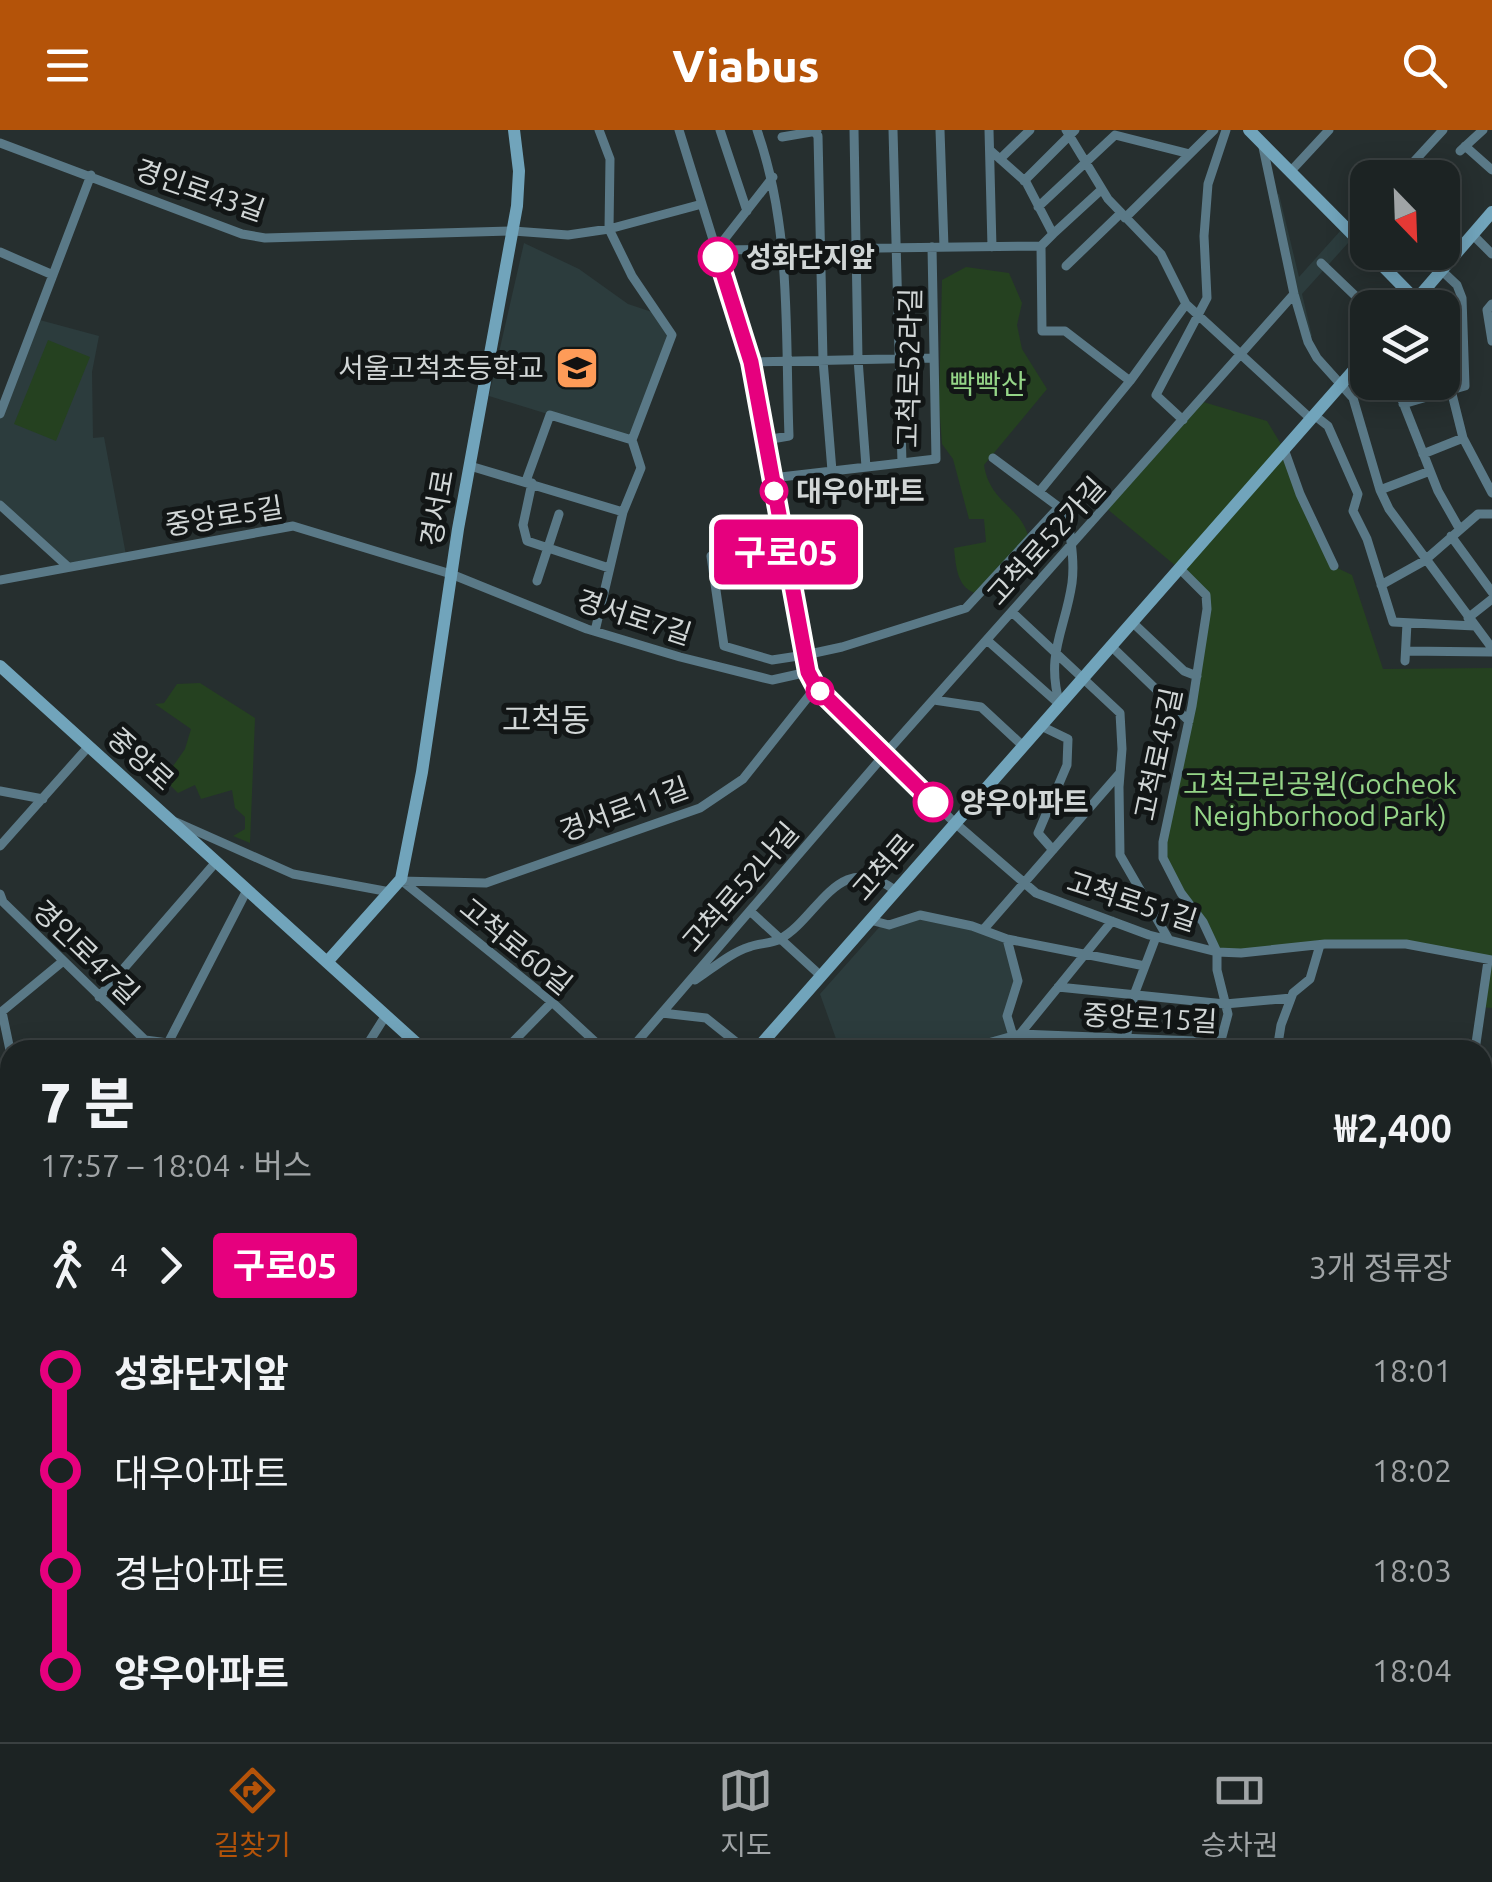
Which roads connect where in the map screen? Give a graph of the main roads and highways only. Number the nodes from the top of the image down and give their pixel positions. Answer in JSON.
{"nodes":[{"id":1,"x":514,"y":130,"type":"edge"},
{"id":2,"x":1250,"y":130,"type":"edge"},
{"id":3,"x":1492,"y":212,"type":"edge"},
{"id":4,"x":1350,"y":234,"type":"edge"},
{"id":5,"x":1384,"y":270,"type":"edge"},
{"id":6,"x":1402,"y":290,"type":"edge"},
{"id":7,"x":1427,"y":290,"type":"edge"},
{"id":8,"x":1350,"y":375,"type":"edge"},
{"id":9,"x":0,"y":666,"type":"edge"},
{"id":10,"x":327,"y":962,"type":"junction"},
{"id":11,"x":413,"y":1040,"type":"edge"},
{"id":12,"x":765,"y":1040,"type":"edge"}],
"edges":[{"from":1,"to":10,"type":"main road","name":"경서로"},
{"from":2,"to":4,"type":"main road"},
{"from":3,"to":7,"type":"main road"},
{"from":5,"to":6,"type":"main road"},
{"from":8,"to":12,"type":"main road","name":"고척로"},
{"from":9,"to":10,"type":"main road","name":"중앙로"},
{"from":10,"to":11,"type":"main road","name":"중앙로"}]}
